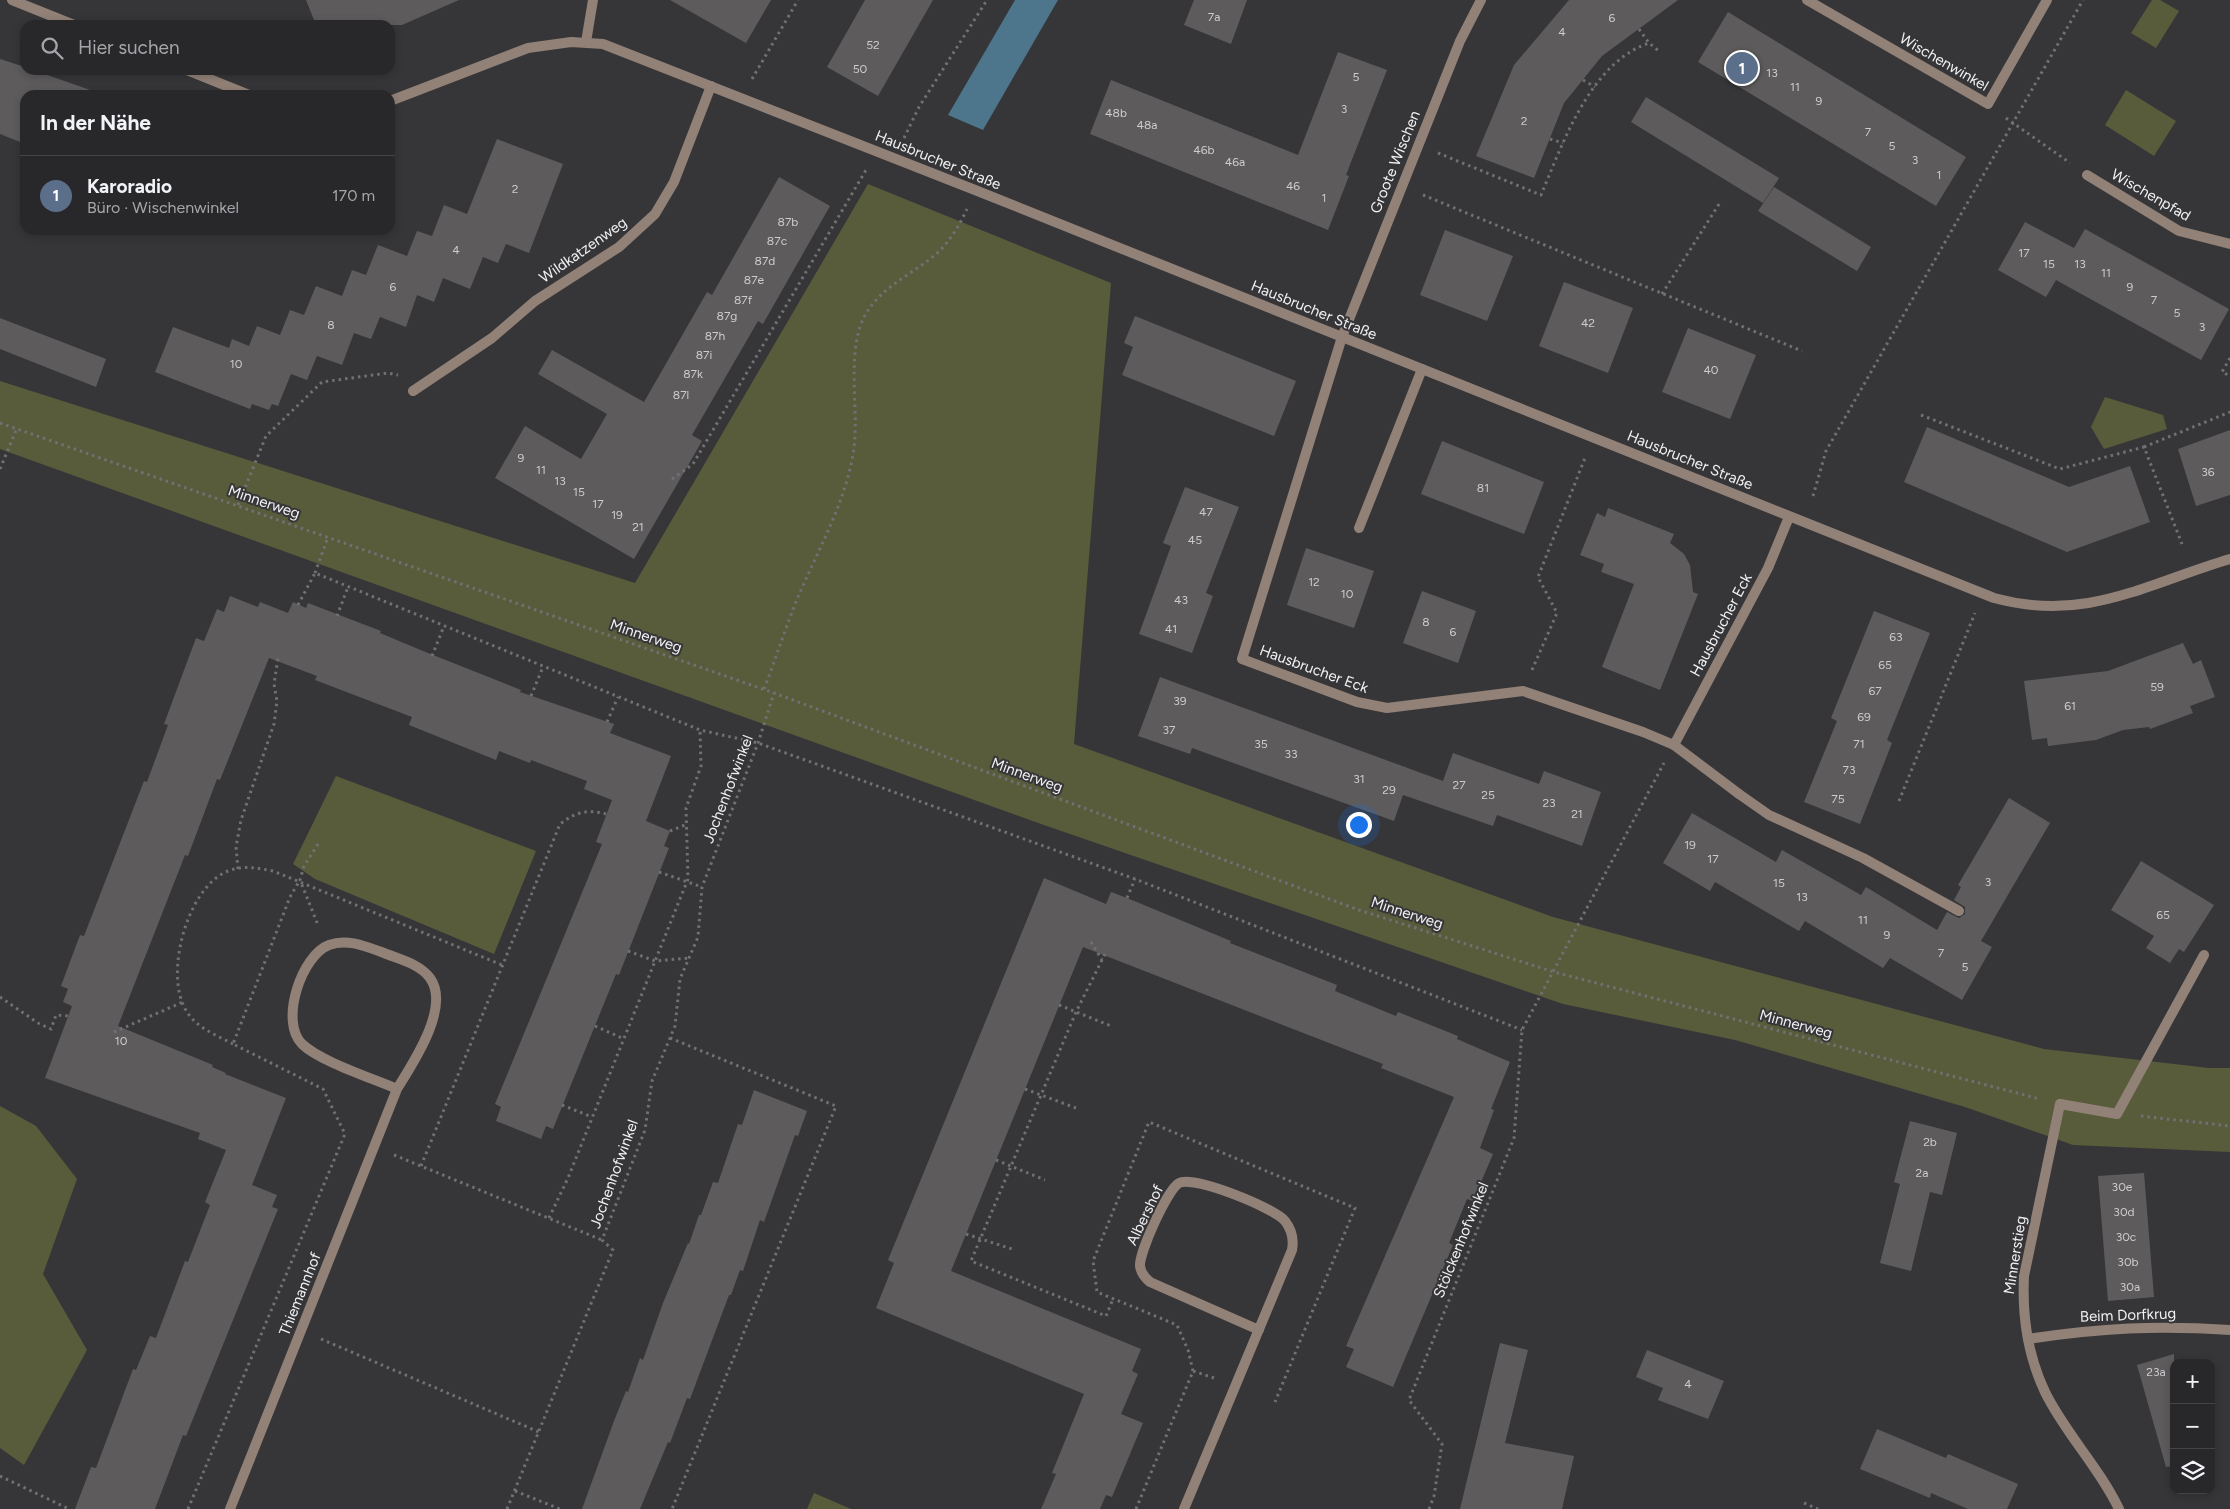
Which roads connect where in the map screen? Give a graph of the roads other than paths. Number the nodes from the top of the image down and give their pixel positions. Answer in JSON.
{"nodes":[{"id":1,"x":12,"y":0,"type":"edge"},
{"id":2,"x":593,"y":0,"type":"edge"},
{"id":3,"x":1481,"y":0,"type":"edge"},
{"id":4,"x":1807,"y":0,"type":"edge"},
{"id":5,"x":2047,"y":0,"type":"edge"},
{"id":6,"x":62,"y":20,"type":"edge"},
{"id":7,"x":586,"y":42,"type":"junction"},
{"id":8,"x":199,"y":75,"type":"edge"},
{"id":9,"x":711,"y":86,"type":"junction"},
{"id":10,"x":237,"y":90,"type":"edge"},
{"id":11,"x":395,"y":99,"type":"edge"},
{"id":12,"x":2087,"y":175,"type":"road end"},
{"id":13,"x":2230,"y":244,"type":"edge"},
{"id":14,"x":1342,"y":337,"type":"junction"},
{"id":15,"x":1422,"y":369,"type":"junction"},
{"id":16,"x":414,"y":391,"type":"dead end"},
{"id":17,"x":1789,"y":517,"type":"junction"},
{"id":18,"x":1358,"y":528,"type":"dead end"},
{"id":19,"x":2230,"y":559,"type":"edge"},
{"id":20,"x":1674,"y":745,"type":"junction"},
{"id":21,"x":1959,"y":911,"type":"dead end"},
{"id":22,"x":2204,"y":955,"type":"dead end"},
{"id":23,"x":398,"y":1089,"type":"junction"},
{"id":24,"x":1259,"y":1330,"type":"junction"},
{"id":25,"x":2230,"y":1330,"type":"edge"},
{"id":26,"x":2028,"y":1339,"type":"junction"},
{"id":27,"x":230,"y":1509,"type":"edge"},
{"id":28,"x":1184,"y":1509,"type":"edge"},
{"id":29,"x":2119,"y":1509,"type":"edge"}],
"edges":[{"from":1,"to":6,"type":"street"},
{"from":2,"to":7,"type":"street"},
{"from":3,"to":14,"type":"street","name":"Groote Wischen"},
{"from":4,"to":5,"type":"street","name":"Wischenwinkel"},
{"from":7,"to":9,"type":"street","name":"Hausbrucher Straße"},
{"from":7,"to":11,"type":"street","name":"Hausbrucher Straße"},
{"from":8,"to":10,"type":"street"},
{"from":9,"to":14,"type":"street","name":"Hausbrucher Straße"},
{"from":9,"to":16,"type":"street","name":"Wildkatzenweg"},
{"from":12,"to":13,"type":"street","name":"Wischenpfad"},
{"from":14,"to":15,"type":"street","name":"Hausbrucher Straße"},
{"from":14,"to":20,"type":"street","name":"Hausbrucher Eck"},
{"from":15,"to":17,"type":"street","name":"Hausbrucher Straße"},
{"from":15,"to":18,"type":"street"},
{"from":17,"to":19,"type":"street","name":"Hausbrucher Straße"},
{"from":17,"to":20,"type":"street","name":"Hausbrucher Eck"},
{"from":20,"to":21,"type":"street","name":"Hausbrucher Eck"},
{"from":22,"to":26,"type":"street","name":"Minnerstieg"},
{"from":23,"to":23,"type":"street","name":"Thiemannhof"},
{"from":23,"to":27,"type":"street","name":"Thiemannhof"},
{"from":24,"to":24,"type":"street","name":"Albershof"},
{"from":24,"to":28,"type":"street","name":"Albershof"},
{"from":25,"to":26,"type":"street","name":"Beim Dorfkrug"},
{"from":26,"to":29,"type":"street","name":"Minnerstieg"}]}
